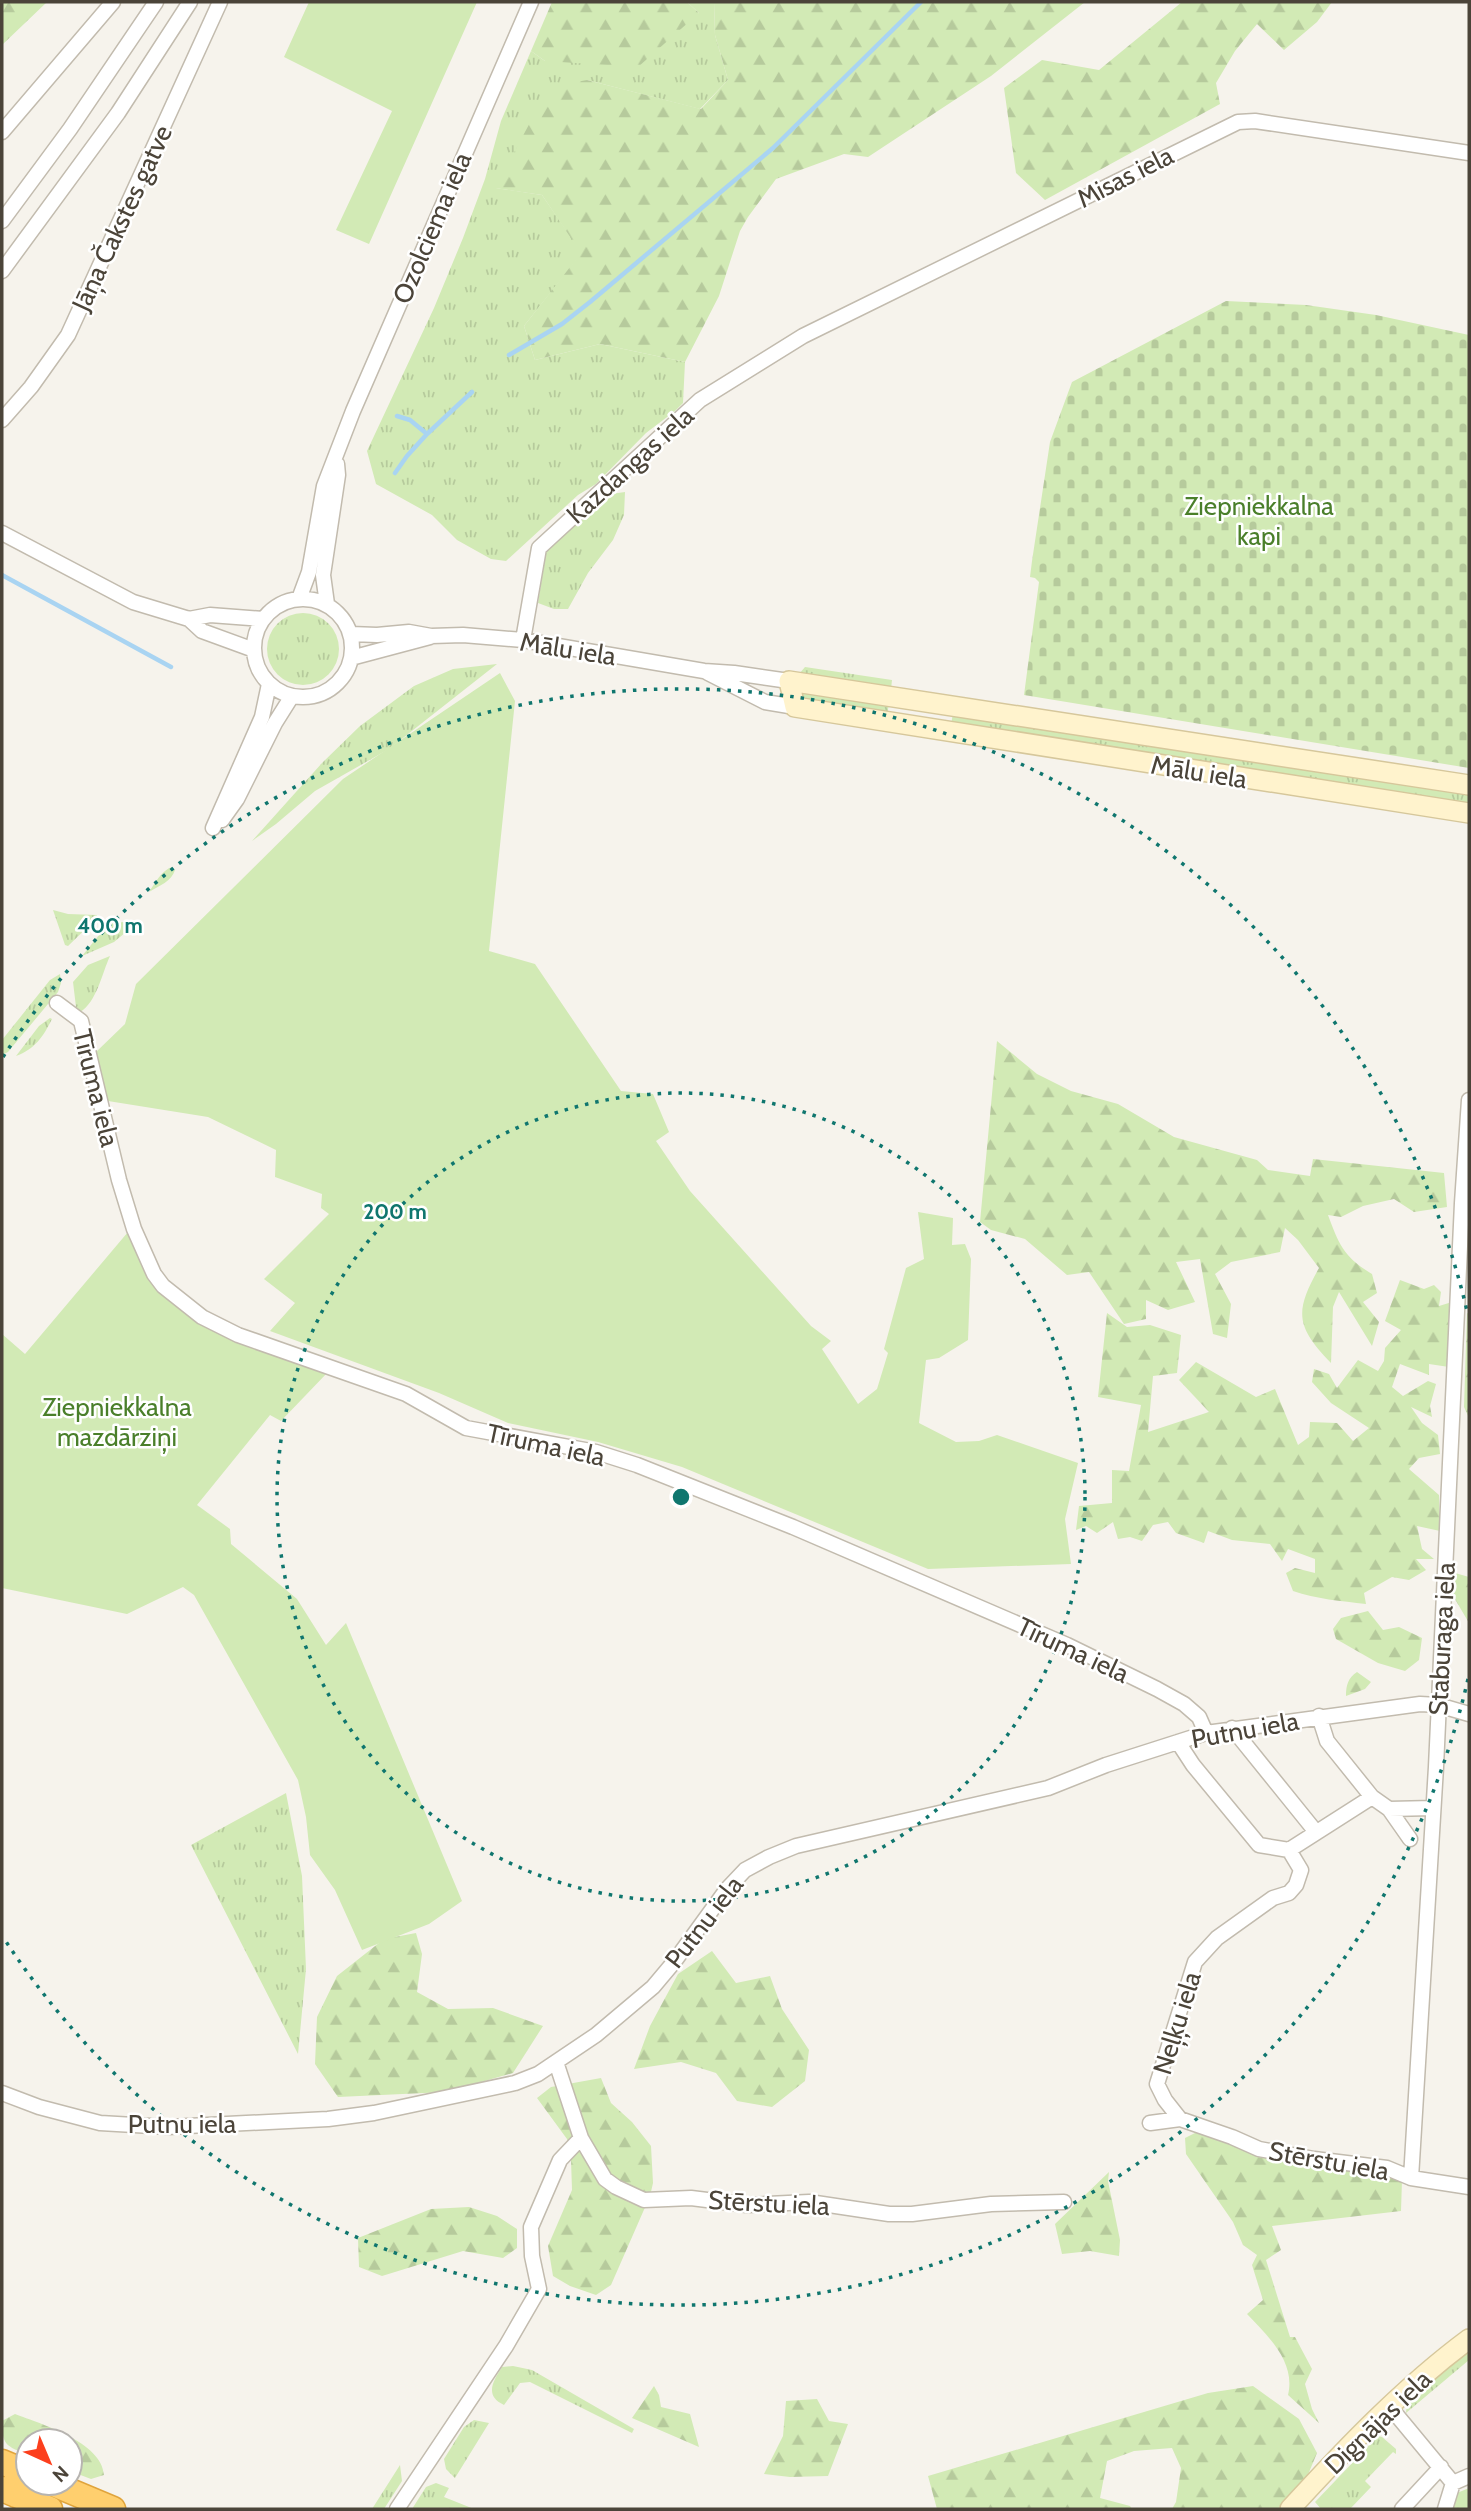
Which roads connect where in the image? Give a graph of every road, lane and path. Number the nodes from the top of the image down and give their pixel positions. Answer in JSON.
{"nodes":[{"id":1,"x":113,"y":2,"type":"edge"},
{"id":2,"x":156,"y":2,"type":"edge"},
{"id":3,"x":190,"y":2,"type":"edge"},
{"id":4,"x":220,"y":2,"type":"edge"},
{"id":5,"x":531,"y":2,"type":"edge"},
{"id":6,"x":2,"y":132,"type":"edge"},
{"id":7,"x":1469,"y":153,"type":"edge"},
{"id":8,"x":2,"y":221,"type":"edge"},
{"id":9,"x":2,"y":271,"type":"edge"},
{"id":10,"x":803,"y":337,"type":"joint"},
{"id":11,"x":2,"y":420,"type":"edge"},
{"id":12,"x":336,"y":455,"type":"junction"},
{"id":13,"x":2,"y":533,"type":"edge"},
{"id":14,"x":299,"y":598,"type":"junction"},
{"id":15,"x":327,"y":604,"type":"junction"},
{"id":16,"x":189,"y":619,"type":"junction"},
{"id":17,"x":263,"y":619,"type":"junction"},
{"id":18,"x":351,"y":634,"type":"junction"},
{"id":19,"x":431,"y":636,"type":"junction"},
{"id":20,"x":523,"y":640,"type":"junction"},
{"id":21,"x":254,"y":650,"type":"junction"},
{"id":22,"x":351,"y":658,"type":"junction"},
{"id":23,"x":704,"y":671,"type":"junction"},
{"id":24,"x":789,"y":681,"type":"junction"},
{"id":25,"x":269,"y":684,"type":"junction"},
{"id":26,"x":292,"y":696,"type":"junction"},
{"id":27,"x":932,"y":702,"type":"junction"},
{"id":28,"x":795,"y":707,"type":"junction"},
{"id":29,"x":928,"y":729,"type":"junction"},
{"id":30,"x":1469,"y":785,"type":"edge"},
{"id":31,"x":1469,"y":813,"type":"edge"},
{"id":32,"x":57,"y":1003,"type":"dead end"},
{"id":33,"x":1469,"y":1100,"type":"edge"},
{"id":34,"x":1438,"y":1705,"type":"junction"},
{"id":35,"x":1469,"y":1714,"type":"edge"},
{"id":36,"x":1319,"y":1716,"type":"junction"},
{"id":37,"x":1232,"y":1728,"type":"junction"},
{"id":38,"x":1206,"y":1733,"type":"junction"},
{"id":39,"x":1178,"y":1742,"type":"junction"},
{"id":40,"x":1372,"y":1797,"type":"junction"},
{"id":41,"x":1433,"y":1808,"type":"junction"},
{"id":42,"x":1389,"y":1809,"type":"junction"},
{"id":43,"x":1316,"y":1832,"type":"junction"},
{"id":44,"x":1410,"y":1839,"type":"dead end"},
{"id":45,"x":1289,"y":1850,"type":"junction"},
{"id":46,"x":556,"y":2062,"type":"junction"},
{"id":47,"x":2,"y":2093,"type":"edge"},
{"id":48,"x":1180,"y":2119,"type":"junction"},
{"id":49,"x":1150,"y":2123,"type":"dead end"},
{"id":50,"x":581,"y":2138,"type":"junction"},
{"id":51,"x":1411,"y":2178,"type":"junction"},
{"id":52,"x":1469,"y":2187,"type":"edge"},
{"id":53,"x":1064,"y":2202,"type":"dead end"},
{"id":54,"x":1469,"y":2339,"type":"edge"},
{"id":55,"x":1390,"y":2407,"type":"junction"},
{"id":56,"x":2,"y":2462,"type":"edge"},
{"id":57,"x":1441,"y":2467,"type":"junction"},
{"id":58,"x":1469,"y":2476,"type":"edge"},
{"id":59,"x":14,"y":2478,"type":"edge"},
{"id":60,"x":1453,"y":2483,"type":"junction"},
{"id":61,"x":35,"y":2497,"type":"edge"},
{"id":62,"x":84,"y":2497,"type":"edge"},
{"id":63,"x":50,"y":2509,"type":"edge"},
{"id":64,"x":113,"y":2509,"type":"edge"},
{"id":65,"x":397,"y":2509,"type":"edge"},
{"id":66,"x":1290,"y":2509,"type":"edge"},
{"id":67,"x":1402,"y":2509,"type":"edge"},
{"id":68,"x":1445,"y":2509,"type":"edge"}],
"edges":[{"from":1,"to":6,"type":"street"},
{"from":2,"to":8,"type":"street"},
{"from":3,"to":9,"type":"street","name":"Jāņa Čakstes gatve"},
{"from":4,"to":11,"type":"street","name":"Jāņa Čakstes gatve"},
{"from":5,"to":12,"type":"street","name":"Ozolciema iela"},
{"from":7,"to":10,"type":"street","name":"Misas iela"},
{"from":10,"to":20,"type":"street","name":"Kazdangas iela"},
{"from":12,"to":14,"type":"street","name":"Ozolciema iela"},
{"from":12,"to":15,"type":"street","name":"Ozolciema iela"},
{"from":13,"to":16,"type":"street"},
{"from":14,"to":15,"type":"street"},
{"from":14,"to":17,"type":"street"},
{"from":15,"to":18,"type":"street"},
{"from":16,"to":17,"type":"street"},
{"from":16,"to":21,"type":"street"},
{"from":17,"to":21,"type":"street"},
{"from":18,"to":19,"type":"street","name":"Mālu iela"},
{"from":18,"to":22,"type":"street"},
{"from":19,"to":20,"type":"street","name":"Mālu iela"},
{"from":19,"to":22,"type":"street","name":"Mālu iela"},
{"from":20,"to":23,"type":"street","name":"Mālu iela"},
{"from":21,"to":25,"type":"street"},
{"from":22,"to":26,"type":"street"},
{"from":23,"to":24,"type":"street","name":"Mālu iela"},
{"from":23,"to":28,"type":"street","name":"Mālu iela"},
{"from":24,"to":27,"type":"street","name":"Mālu iela"},
{"from":24,"to":28,"type":"street"},
{"from":25,"to":26,"type":"street"},
{"from":25,"to":26,"type":"street"},
{"from":27,"to":29,"type":"street"},
{"from":27,"to":30,"type":"street","name":"Mālu iela"},
{"from":28,"to":29,"type":"street","name":"Mālu iela"},
{"from":29,"to":31,"type":"street","name":"Mālu iela"},
{"from":32,"to":38,"type":"street","name":"Tīruma iela"},
{"from":33,"to":34,"type":"street","name":"Staburaga iela"},
{"from":34,"to":35,"type":"street","name":"Putnu iela"},
{"from":34,"to":36,"type":"street","name":"Putnu iela"},
{"from":34,"to":41,"type":"street","name":"Staburaga iela"},
{"from":36,"to":37,"type":"street","name":"Putnu iela"},
{"from":36,"to":40,"type":"street"},
{"from":37,"to":38,"type":"street","name":"Putnu iela"},
{"from":37,"to":43,"type":"street"},
{"from":38,"to":39,"type":"street","name":"Putnu iela"},
{"from":39,"to":45,"type":"street"},
{"from":39,"to":46,"type":"street","name":"Putnu iela"},
{"from":40,"to":42,"type":"street"},
{"from":40,"to":43,"type":"street"},
{"from":41,"to":42,"type":"street"},
{"from":41,"to":51,"type":"street","name":"Staburaga iela"},
{"from":42,"to":44,"type":"street"},
{"from":43,"to":45,"type":"street"},
{"from":45,"to":48,"type":"street","name":"Neļķu iela"},
{"from":46,"to":47,"type":"street","name":"Putnu iela"},
{"from":46,"to":50,"type":"street","name":"Stērstu iela"},
{"from":48,"to":49,"type":"street","name":"Stērstu iela"},
{"from":48,"to":51,"type":"street","name":"Stērstu iela"},
{"from":50,"to":53,"type":"street","name":"Stērstu iela"},
{"from":50,"to":65,"type":"street"},
{"from":51,"to":52,"type":"street","name":"Stērstu iela"},
{"from":54,"to":55,"type":"street","name":"Dignājas iela"},
{"from":55,"to":57,"type":"street"},
{"from":55,"to":66,"type":"street","name":"Dignājas iela"},
{"from":56,"to":59,"type":"highway"},
{"from":57,"to":60,"type":"street"},
{"from":57,"to":67,"type":"street"},
{"from":58,"to":60,"type":"street"},
{"from":60,"to":68,"type":"street"},
{"from":61,"to":63,"type":"highway"},
{"from":62,"to":64,"type":"highway"}]}
